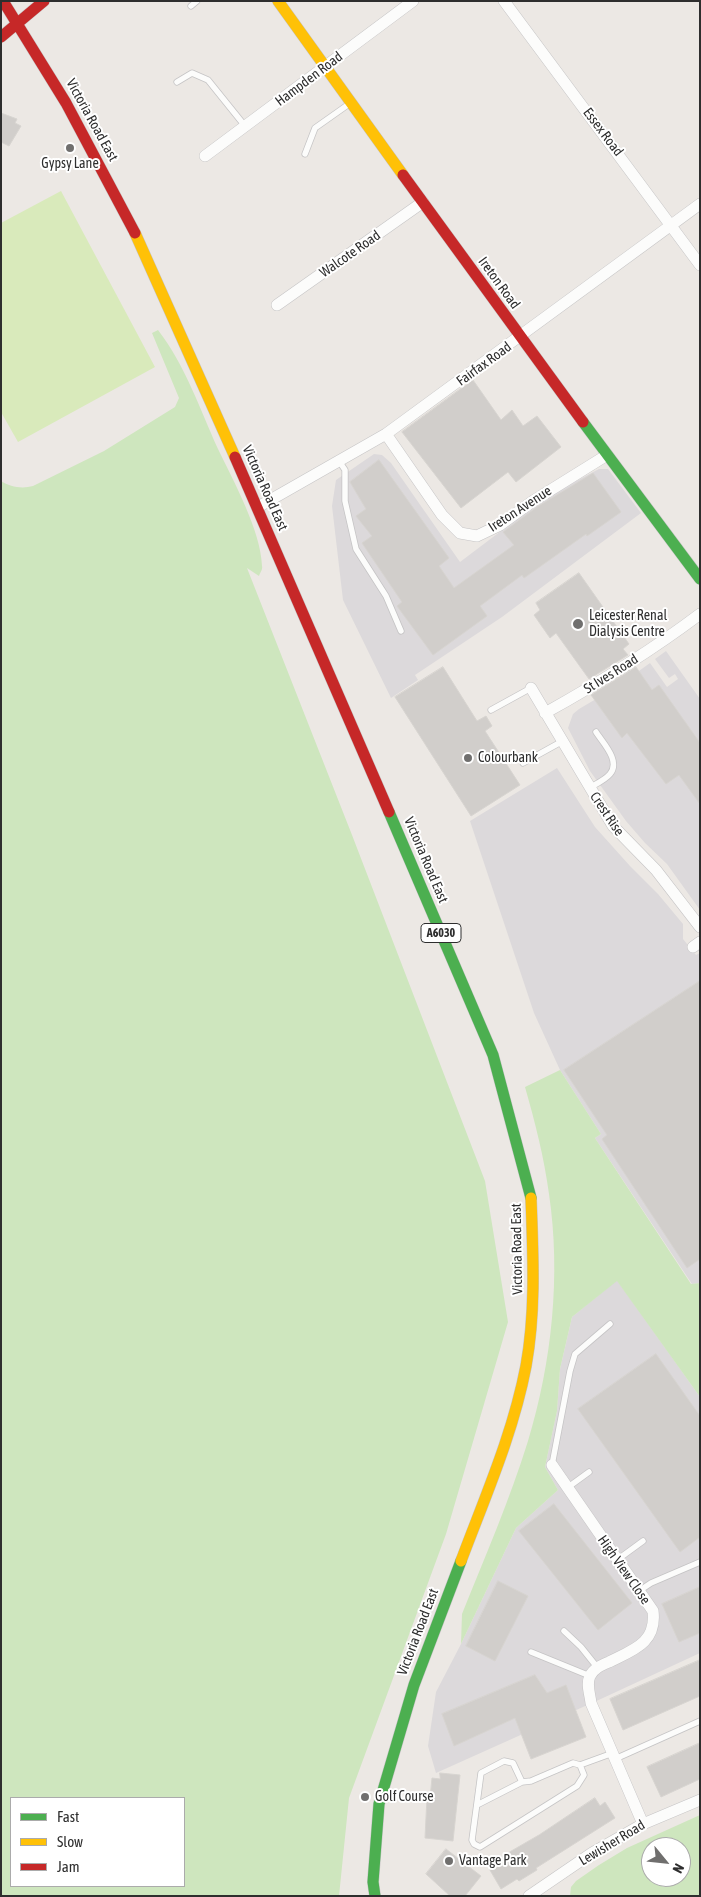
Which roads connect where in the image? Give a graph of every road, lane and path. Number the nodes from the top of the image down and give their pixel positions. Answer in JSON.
{"nodes":[{"id":1,"x":3,"y":1,"type":"edge"},
{"id":2,"x":44,"y":1,"type":"edge"},
{"id":3,"x":197,"y":1,"type":"edge"},
{"id":4,"x":278,"y":1,"type":"edge"},
{"id":5,"x":413,"y":1,"type":"edge"},
{"id":6,"x":504,"y":1,"type":"edge"},
{"id":7,"x":191,"y":6,"type":"dead end"},
{"id":8,"x":18,"y":25,"type":"junction"},
{"id":9,"x":1,"y":37,"type":"edge"},
{"id":10,"x":325,"y":67,"type":"junction"},
{"id":11,"x":177,"y":82,"type":"dead end"},
{"id":12,"x":351,"y":103,"type":"junction"},
{"id":13,"x":245,"y":126,"type":"junction"},
{"id":14,"x":305,"y":154,"type":"dead end"},
{"id":15,"x":205,"y":156,"type":"dead end"},
{"id":16,"x":423,"y":202,"type":"junction"},
{"id":17,"x":700,"y":204,"type":"edge"},
{"id":18,"x":672,"y":225,"type":"junction"},
{"id":19,"x":700,"y":264,"type":"edge"},
{"id":20,"x":277,"y":305,"type":"dead end"},
{"id":21,"x":520,"y":337,"type":"junction"},
{"id":22,"x":386,"y":434,"type":"junction"},
{"id":23,"x":607,"y":455,"type":"junction"},
{"id":24,"x":339,"y":461,"type":"junction"},
{"id":25,"x":258,"y":507,"type":"junction"},
{"id":26,"x":700,"y":579,"type":"edge"},
{"id":27,"x":700,"y":614,"type":"edge"},
{"id":28,"x":400,"y":631,"type":"dead end"},
{"id":29,"x":531,"y":688,"type":"joint"},
{"id":30,"x":491,"y":710,"type":"dead end"},
{"id":31,"x":545,"y":713,"type":"junction"},
{"id":32,"x":596,"y":732,"type":"dead end"},
{"id":33,"x":561,"y":742,"type":"junction"},
{"id":34,"x":523,"y":763,"type":"dead end"},
{"id":35,"x":590,"y":788,"type":"junction"},
{"id":36,"x":700,"y":927,"type":"edge"},
{"id":37,"x":610,"y":1324,"type":"dead end"},
{"id":38,"x":552,"y":1465,"type":"joint"},
{"id":39,"x":589,"y":1472,"type":"dead end"},
{"id":40,"x":567,"y":1488,"type":"junction"},
{"id":41,"x":643,"y":1541,"type":"dead end"},
{"id":42,"x":617,"y":1560,"type":"junction"},
{"id":43,"x":700,"y":1562,"type":"edge"},
{"id":44,"x":638,"y":1591,"type":"junction"},
{"id":45,"x":564,"y":1631,"type":"dead end"},
{"id":46,"x":531,"y":1652,"type":"dead end"},
{"id":47,"x":594,"y":1672,"type":"junction"},
{"id":48,"x":700,"y":1721,"type":"edge"},
{"id":49,"x":614,"y":1756,"type":"junction"},
{"id":50,"x":580,"y":1765,"type":"junction"},
{"id":51,"x":522,"y":1782,"type":"junction"},
{"id":52,"x":700,"y":1800,"type":"edge"},
{"id":53,"x":477,"y":1805,"type":"junction"},
{"id":54,"x":643,"y":1824,"type":"junction"},
{"id":55,"x":548,"y":1891,"type":"edge"},
{"id":56,"x":375,"y":1896,"type":"edge"},
{"id":57,"x":529,"y":1896,"type":"edge"}],
"edges":[{"from":1,"to":8,"type":"main road","name":"Victoria Road East","number":"A6030"},
{"from":2,"to":8,"type":"main road"},
{"from":3,"to":7,"type":"lane"},
{"from":4,"to":10,"type":"main road","name":"Ireton Road"},
{"from":5,"to":10,"type":"street","name":"Hampden Road"},
{"from":6,"to":18,"type":"street","name":"Essex Road"},
{"from":8,"to":9,"type":"main road"},
{"from":8,"to":25,"type":"main road","name":"Victoria Road East","number":"A6030"},
{"from":10,"to":12,"type":"main road","name":"Ireton Road"},
{"from":10,"to":13,"type":"street","name":"Hampden Road"},
{"from":11,"to":13,"type":"lane"},
{"from":12,"to":14,"type":"lane"},
{"from":12,"to":16,"type":"main road","name":"Ireton Road"},
{"from":13,"to":15,"type":"street","name":"Hampden Road"},
{"from":16,"to":20,"type":"street","name":"Walcote Road"},
{"from":16,"to":21,"type":"main road","name":"Ireton Road"},
{"from":17,"to":18,"type":"street","name":"Fairfax Road"},
{"from":18,"to":19,"type":"street","name":"Essex Road"},
{"from":18,"to":21,"type":"street","name":"Fairfax Road"},
{"from":21,"to":22,"type":"street","name":"Fairfax Road"},
{"from":21,"to":23,"type":"main road","name":"Ireton Road"},
{"from":22,"to":23,"type":"street","name":"Ireton Avenue"},
{"from":22,"to":24,"type":"street","name":"Fairfax Road"},
{"from":23,"to":26,"type":"main road","name":"Ireton Road"},
{"from":24,"to":25,"type":"street","name":"Fairfax Road"},
{"from":24,"to":28,"type":"lane"},
{"from":25,"to":56,"type":"main road","name":"Victoria Road East","number":"A6030"},
{"from":27,"to":31,"type":"street","name":"St Ives Road"},
{"from":29,"to":30,"type":"lane"},
{"from":29,"to":31,"type":"street","name":"Crest Rise"},
{"from":31,"to":33,"type":"street","name":"Crest Rise"},
{"from":32,"to":35,"type":"lane"},
{"from":33,"to":34,"type":"lane"},
{"from":33,"to":35,"type":"street","name":"Crest Rise"},
{"from":35,"to":36,"type":"street","name":"Crest Rise"},
{"from":37,"to":38,"type":"lane"},
{"from":38,"to":40,"type":"street","name":"High View Close"},
{"from":39,"to":40,"type":"lane"},
{"from":40,"to":42,"type":"street","name":"High View Close"},
{"from":41,"to":42,"type":"lane"},
{"from":42,"to":44,"type":"street","name":"High View Close"},
{"from":43,"to":44,"type":"lane"},
{"from":44,"to":47,"type":"street","name":"High View Close"},
{"from":45,"to":47,"type":"lane"},
{"from":46,"to":47,"type":"lane"},
{"from":47,"to":49,"type":"street"},
{"from":48,"to":49,"type":"lane"},
{"from":49,"to":50,"type":"lane"},
{"from":49,"to":54,"type":"street"},
{"from":50,"to":51,"type":"lane"},
{"from":50,"to":53,"type":"lane"},
{"from":51,"to":53,"type":"lane"},
{"from":51,"to":53,"type":"lane"},
{"from":52,"to":54,"type":"street","name":"Lewisher Road"},
{"from":54,"to":55,"type":"street","name":"Lewisher Road"},
{"from":55,"to":57,"type":"street","name":"Lewisher Road"}]}
